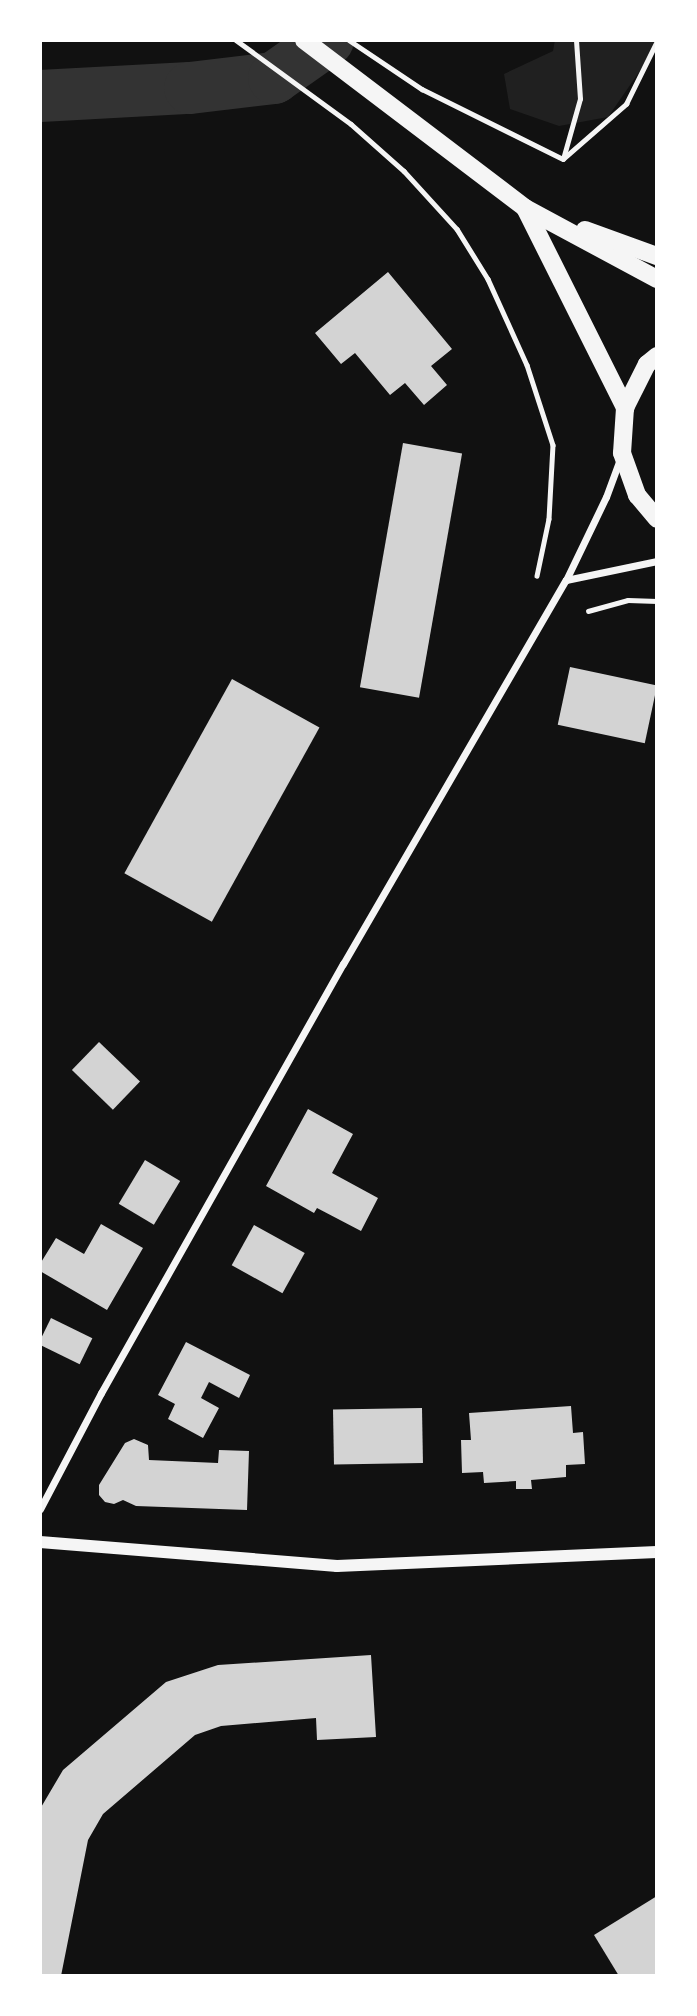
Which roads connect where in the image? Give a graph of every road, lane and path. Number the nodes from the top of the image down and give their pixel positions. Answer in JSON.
{"nodes":[{"id":1,"x":236,"y":40,"type":"edge"},
{"id":2,"x":304,"y":40,"type":"edge"},
{"id":3,"x":349,"y":40,"type":"edge"},
{"id":4,"x":576,"y":40,"type":"edge"},
{"id":5,"x":657,"y":41,"type":"edge"},
{"id":6,"x":563,"y":159,"type":"junction"},
{"id":7,"x":526,"y":208,"type":"junction"},
{"id":8,"x":657,"y":256,"type":"edge"},
{"id":9,"x":657,"y":279,"type":"edge"},
{"id":10,"x":657,"y":356,"type":"edge"},
{"id":11,"x":625,"y":408,"type":"junction"},
{"id":12,"x":622,"y":453,"type":"junction"},
{"id":13,"x":657,"y":519,"type":"edge"},
{"id":14,"x":657,"y":561,"type":"edge"},
{"id":15,"x":537,"y":576,"type":"dead end"},
{"id":16,"x":566,"y":580,"type":"junction"},
{"id":17,"x":657,"y":601,"type":"edge"},
{"id":18,"x":588,"y":611,"type":"dead end"},
{"id":19,"x":40,"y":1509,"type":"edge"},
{"id":20,"x":40,"y":1542,"type":"edge"},
{"id":21,"x":657,"y":1552,"type":"edge"}],
"edges":[{"from":1,"to":15,"type":"path"},
{"from":2,"to":7,"type":"main road"},
{"from":3,"to":6,"type":"path"},
{"from":4,"to":6,"type":"path"},
{"from":5,"to":6,"type":"path"},
{"from":7,"to":8,"type":"main road"},
{"from":7,"to":9,"type":"main road"},
{"from":7,"to":11,"type":"main road"},
{"from":10,"to":11,"type":"main road"},
{"from":11,"to":12,"type":"main road"},
{"from":12,"to":13,"type":"main road"},
{"from":12,"to":16,"type":"street"},
{"from":14,"to":16,"type":"street"},
{"from":16,"to":19,"type":"street"},
{"from":17,"to":18,"type":"path"},
{"from":20,"to":21,"type":"street"}]}
